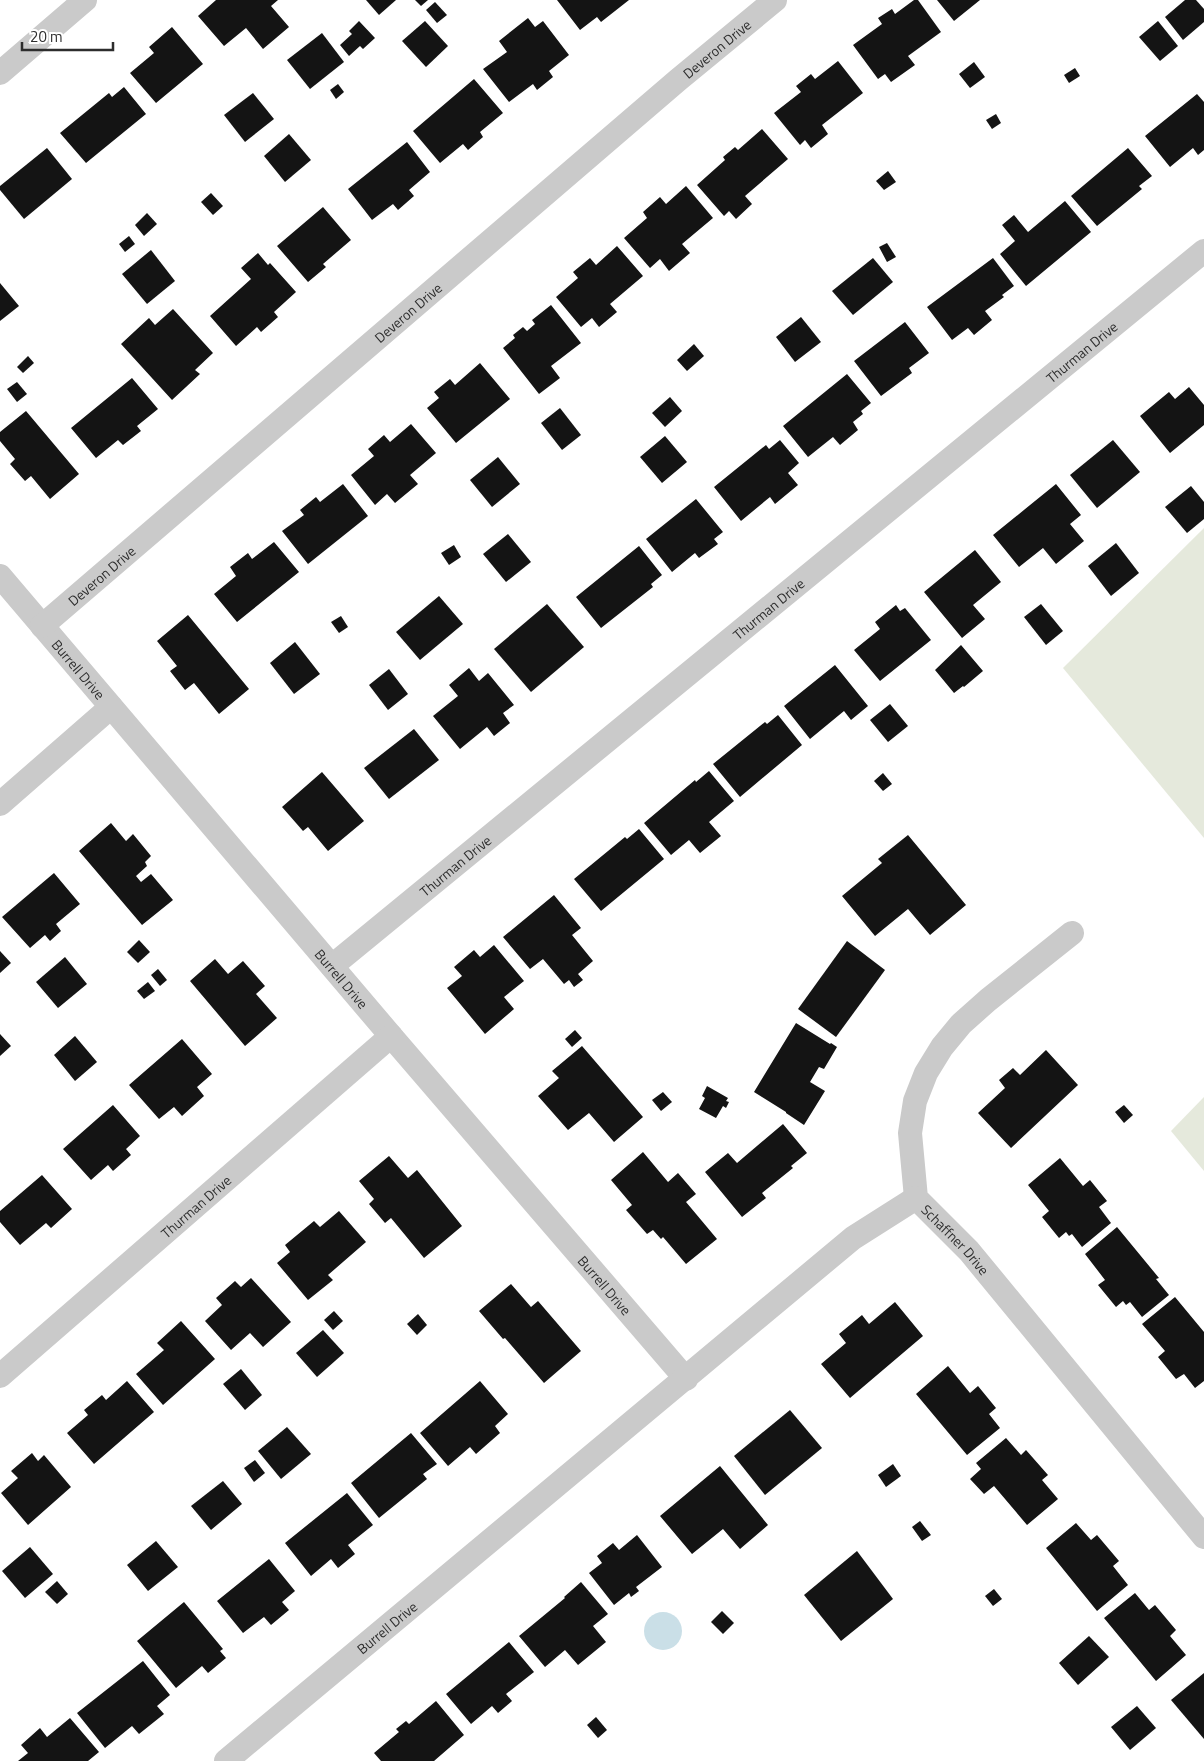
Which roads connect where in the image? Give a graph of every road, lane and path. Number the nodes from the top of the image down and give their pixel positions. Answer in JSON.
{"nodes":[{"id":1,"x":85,"y":0,"type":"edge"},
{"id":2,"x":775,"y":0,"type":"edge"},
{"id":3,"x":0,"y":73,"type":"edge"},
{"id":4,"x":1204,"y":251,"type":"edge"},
{"id":5,"x":0,"y":576,"type":"edge"},
{"id":6,"x":42,"y":626,"type":"junction"},
{"id":7,"x":111,"y":707,"type":"junction"},
{"id":8,"x":0,"y":804,"type":"edge"},
{"id":9,"x":1072,"y":933,"type":"dead end"},
{"id":10,"x":332,"y":966,"type":"junction"},
{"id":11,"x":391,"y":1036,"type":"junction"},
{"id":12,"x":916,"y":1198,"type":"junction"},
{"id":13,"x":0,"y":1376,"type":"edge"},
{"id":14,"x":686,"y":1379,"type":"junction"},
{"id":15,"x":1204,"y":1537,"type":"edge"},
{"id":16,"x":226,"y":1761,"type":"edge"}],
"edges":[{"from":1,"to":3,"type":"street"},
{"from":2,"to":6,"type":"street","name":"Deveron Drive"},
{"from":4,"to":10,"type":"street","name":"Thurman Drive"},
{"from":5,"to":6,"type":"street","name":"Burrell Drive"},
{"from":6,"to":7,"type":"street","name":"Burrell Drive"},
{"from":7,"to":8,"type":"street"},
{"from":7,"to":10,"type":"street","name":"Burrell Drive"},
{"from":9,"to":12,"type":"street","name":"Schaffner Drive"},
{"from":10,"to":11,"type":"street","name":"Burrell Drive"},
{"from":11,"to":13,"type":"street","name":"Thurman Drive"},
{"from":11,"to":14,"type":"street","name":"Burrell Drive"},
{"from":12,"to":14,"type":"street","name":"Burrell Drive"},
{"from":12,"to":15,"type":"street","name":"Schaffner Drive"},
{"from":14,"to":16,"type":"street","name":"Burrell Drive"}]}
